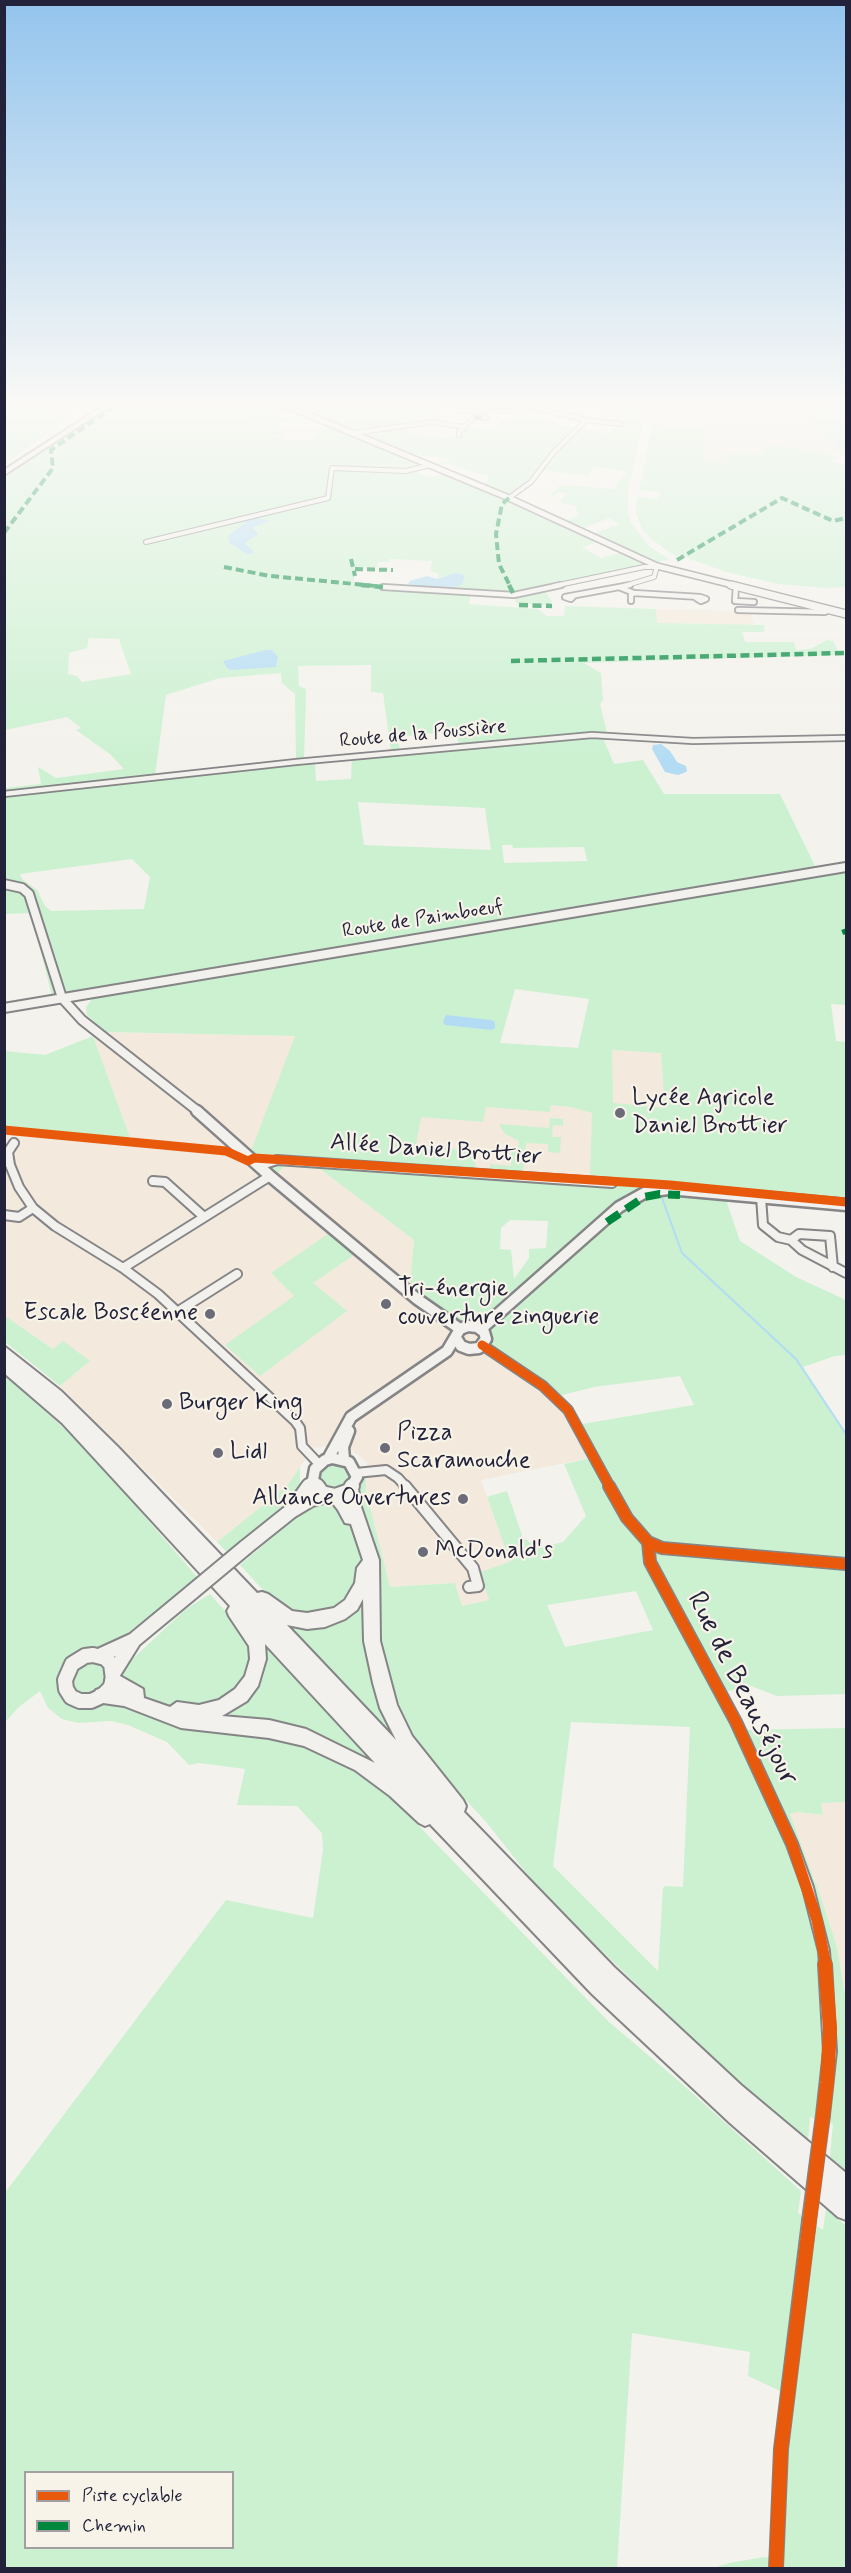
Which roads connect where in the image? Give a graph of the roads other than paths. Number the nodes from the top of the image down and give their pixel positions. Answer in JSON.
{"nodes":[{"id":1,"x":220,"y":524,"type":"edge"},
{"id":2,"x":565,"y":524,"type":"edge"},
{"id":3,"x":146,"y":542,"type":"dead end"},
{"id":4,"x":656,"y":567,"type":"junction"},
{"id":5,"x":736,"y":586,"type":"junction"},
{"id":6,"x":383,"y":587,"type":"dead end"},
{"id":7,"x":621,"y":588,"type":"junction"},
{"id":8,"x":634,"y":593,"type":"junction"},
{"id":9,"x":574,"y":596,"type":"dead end"},
{"id":10,"x":696,"y":598,"type":"dead end"},
{"id":11,"x":632,"y":601,"type":"dead end"},
{"id":12,"x":754,"y":602,"type":"dead end"},
{"id":13,"x":738,"y":610,"type":"dead end"},
{"id":14,"x":829,"y":610,"type":"junction"},
{"id":15,"x":846,"y":614,"type":"edge"},
{"id":16,"x":846,"y":738,"type":"edge"},
{"id":17,"x":4,"y":794,"type":"edge"},
{"id":18,"x":846,"y":867,"type":"edge"},
{"id":19,"x":4,"y":884,"type":"edge"},
{"id":20,"x":85,"y":994,"type":"junction"},
{"id":21,"x":62,"y":998,"type":"junction"},
{"id":22,"x":4,"y":1008,"type":"edge"},
{"id":23,"x":78,"y":1016,"type":"junction"},
{"id":24,"x":14,"y":1143,"type":"dead end"},
{"id":25,"x":258,"y":1166,"type":"junction"},
{"id":26,"x":270,"y":1176,"type":"junction"},
{"id":27,"x":153,"y":1180,"type":"dead end"},
{"id":28,"x":612,"y":1183,"type":"dead end"},
{"id":29,"x":761,"y":1197,"type":"junction"},
{"id":30,"x":846,"y":1205,"type":"edge"},
{"id":31,"x":33,"y":1208,"type":"junction"},
{"id":32,"x":4,"y":1215,"type":"edge"},
{"id":33,"x":204,"y":1217,"type":"junction"},
{"id":34,"x":791,"y":1240,"type":"junction"},
{"id":35,"x":833,"y":1266,"type":"junction"},
{"id":36,"x":123,"y":1268,"type":"junction"},
{"id":37,"x":846,"y":1273,"type":"edge"},
{"id":38,"x":237,"y":1274,"type":"dead end"},
{"id":39,"x":177,"y":1312,"type":"junction"},
{"id":40,"x":481,"y":1329,"type":"junction"},
{"id":41,"x":458,"y":1333,"type":"junction"},
{"id":42,"x":482,"y":1345,"type":"junction"},
{"id":43,"x":464,"y":1348,"type":"junction"},
{"id":44,"x":4,"y":1351,"type":"edge"},
{"id":45,"x":4,"y":1364,"type":"edge"},
{"id":46,"x":344,"y":1459,"type":"junction"},
{"id":47,"x":323,"y":1462,"type":"junction"},
{"id":48,"x":313,"y":1480,"type":"junction"},
{"id":49,"x":354,"y":1480,"type":"junction"},
{"id":50,"x":331,"y":1496,"type":"junction"},
{"id":51,"x":291,"y":1510,"type":"junction"},
{"id":52,"x":186,"y":1527,"type":"junction"},
{"id":53,"x":648,"y":1542,"type":"junction"},
{"id":54,"x":846,"y":1564,"type":"edge"},
{"id":55,"x":214,"y":1576,"type":"junction"},
{"id":56,"x":469,"y":1587,"type":"dead end"},
{"id":57,"x":134,"y":1640,"type":"junction"},
{"id":58,"x":99,"y":1656,"type":"junction"},
{"id":59,"x":114,"y":1676,"type":"junction"},
{"id":60,"x":102,"y":1696,"type":"junction"},
{"id":61,"x":463,"y":1824,"type":"junction"},
{"id":62,"x":480,"y":1864,"type":"junction"},
{"id":63,"x":846,"y":2187,"type":"edge"},
{"id":64,"x":846,"y":2209,"type":"edge"},
{"id":65,"x":776,"y":2568,"type":"edge"}],
"edges":[{"from":1,"to":3,"type":"street"},
{"from":2,"to":4,"type":"street"},
{"from":4,"to":5,"type":"street"},
{"from":4,"to":6,"type":"street"},
{"from":4,"to":7,"type":"street"},
{"from":5,"to":12,"type":"street"},
{"from":5,"to":14,"type":"street"},
{"from":7,"to":8,"type":"street"},
{"from":7,"to":9,"type":"street"},
{"from":8,"to":10,"type":"street"},
{"from":8,"to":11,"type":"street"},
{"from":13,"to":14,"type":"street"},
{"from":14,"to":15,"type":"street"},
{"from":16,"to":17,"type":"street","name":"Route de la Poussière"},
{"from":18,"to":20,"type":"street","name":"Route de Paimboeuf"},
{"from":19,"to":21,"type":"street"},
{"from":20,"to":21,"type":"street","name":"Route de Paimboeuf"},
{"from":20,"to":23,"type":"street"},
{"from":21,"to":22,"type":"street","name":"Route de Paimboeuf"},
{"from":21,"to":23,"type":"street"},
{"from":23,"to":25,"type":"street"},
{"from":24,"to":31,"type":"street"},
{"from":25,"to":26,"type":"street"},
{"from":25,"to":28,"type":"street","name":"Allée Daniel Brottier"},
{"from":26,"to":33,"type":"street"},
{"from":26,"to":41,"type":"street"},
{"from":27,"to":33,"type":"street"},
{"from":29,"to":30,"type":"street"},
{"from":29,"to":34,"type":"street"},
{"from":29,"to":40,"type":"street"},
{"from":31,"to":32,"type":"street"},
{"from":31,"to":36,"type":"street"},
{"from":33,"to":36,"type":"street"},
{"from":34,"to":35,"type":"street"},
{"from":34,"to":35,"type":"street"},
{"from":35,"to":37,"type":"street"},
{"from":36,"to":39,"type":"street"},
{"from":38,"to":39,"type":"street"},
{"from":39,"to":47,"type":"street"},
{"from":40,"to":41,"type":"street"},
{"from":40,"to":42,"type":"street"},
{"from":41,"to":43,"type":"street"},
{"from":41,"to":47,"type":"street"},
{"from":42,"to":43,"type":"street"},
{"from":42,"to":53,"type":"street","name":"Rue de Beauséjour"},
{"from":43,"to":46,"type":"street"},
{"from":44,"to":52,"type":"highway"},
{"from":45,"to":55,"type":"highway"},
{"from":46,"to":47,"type":"street"},
{"from":46,"to":49,"type":"street"},
{"from":47,"to":48,"type":"street"},
{"from":48,"to":50,"type":"street"},
{"from":48,"to":51,"type":"street"},
{"from":49,"to":50,"type":"street"},
{"from":49,"to":56,"type":"street"},
{"from":49,"to":61,"type":"highway"},
{"from":50,"to":51,"type":"street"},
{"from":50,"to":52,"type":"highway"},
{"from":51,"to":57,"type":"street","bridge":true},
{"from":52,"to":61,"type":"highway"},
{"from":53,"to":54,"type":"street"},
{"from":53,"to":65,"type":"street","name":"Rue de Beauséjour","bridge":true},
{"from":55,"to":59,"type":"highway"},
{"from":55,"to":62,"type":"highway"},
{"from":57,"to":58,"type":"street"},
{"from":57,"to":59,"type":"street"},
{"from":58,"to":59,"type":"street"},
{"from":58,"to":60,"type":"street"},
{"from":59,"to":60,"type":"street"},
{"from":60,"to":62,"type":"highway"},
{"from":61,"to":63,"type":"highway"},
{"from":62,"to":64,"type":"highway"}]}
